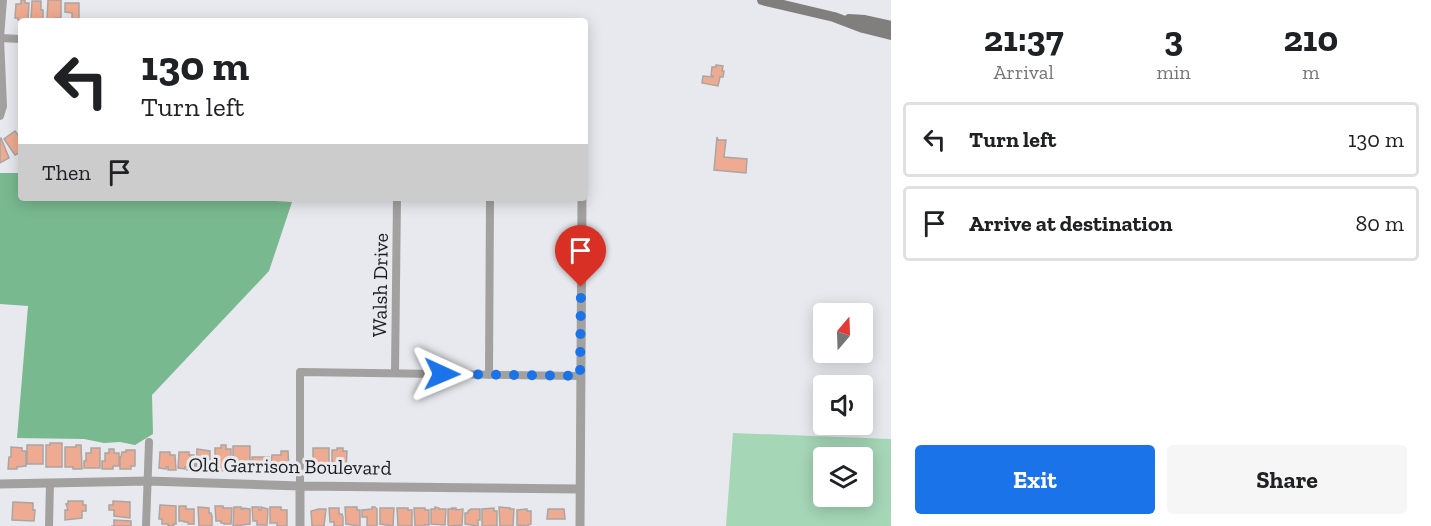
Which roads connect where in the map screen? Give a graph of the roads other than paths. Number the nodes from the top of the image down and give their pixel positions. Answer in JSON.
{"nodes":[{"id":1,"x":3,"y":0,"type":"edge"},
{"id":2,"x":762,"y":0,"type":"edge"},
{"id":3,"x":834,"y":17,"type":"junction"},
{"id":4,"x":891,"y":26,"type":"edge"},
{"id":5,"x":891,"y":35,"type":"edge"},
{"id":6,"x":0,"y":38,"type":"edge"},
{"id":7,"x":18,"y":39,"type":"edge"},
{"id":8,"x":0,"y":116,"type":"edge"},
{"id":9,"x":397,"y":201,"type":"edge"},
{"id":10,"x":490,"y":201,"type":"edge"},
{"id":11,"x":582,"y":201,"type":"edge"},
{"id":12,"x":395,"y":373,"type":"junction"},
{"id":13,"x":489,"y":375,"type":"junction"},
{"id":14,"x":580,"y":376,"type":"junction"},
{"id":15,"x":149,"y":442,"type":"dead end"},
{"id":16,"x":148,"y":481,"type":"junction"},
{"id":17,"x":50,"y":483,"type":"junction"},
{"id":18,"x":0,"y":484,"type":"edge"},
{"id":19,"x":300,"y":486,"type":"junction"},
{"id":20,"x":580,"y":489,"type":"junction"},
{"id":21,"x":49,"y":526,"type":"edge"},
{"id":22,"x":146,"y":526,"type":"edge"},
{"id":23,"x":300,"y":526,"type":"edge"},
{"id":24,"x":580,"y":526,"type":"edge"}],
"edges":[{"from":1,"to":6,"type":"street"},
{"from":2,"to":3,"type":"main road"},
{"from":3,"to":4,"type":"main road"},
{"from":3,"to":5,"type":"main road"},
{"from":6,"to":7,"type":"street"},
{"from":6,"to":8,"type":"street"},
{"from":9,"to":12,"type":"street","name":"Walsh Drive"},
{"from":10,"to":13,"type":"street"},
{"from":11,"to":14,"type":"street"},
{"from":12,"to":13,"type":"street"},
{"from":12,"to":19,"type":"street"},
{"from":13,"to":14,"type":"street"},
{"from":14,"to":20,"type":"street"},
{"from":15,"to":16,"type":"street"},
{"from":16,"to":17,"type":"street","name":"Old Garrison Boulevard"},
{"from":16,"to":19,"type":"street","name":"Old Garrison Boulevard"},
{"from":16,"to":22,"type":"street"},
{"from":17,"to":18,"type":"street","name":"Old Garrison Boulevard"},
{"from":17,"to":21,"type":"street"},
{"from":19,"to":20,"type":"street","name":"Old Garrison Boulevard"},
{"from":19,"to":23,"type":"street"},
{"from":20,"to":24,"type":"street"}]}
